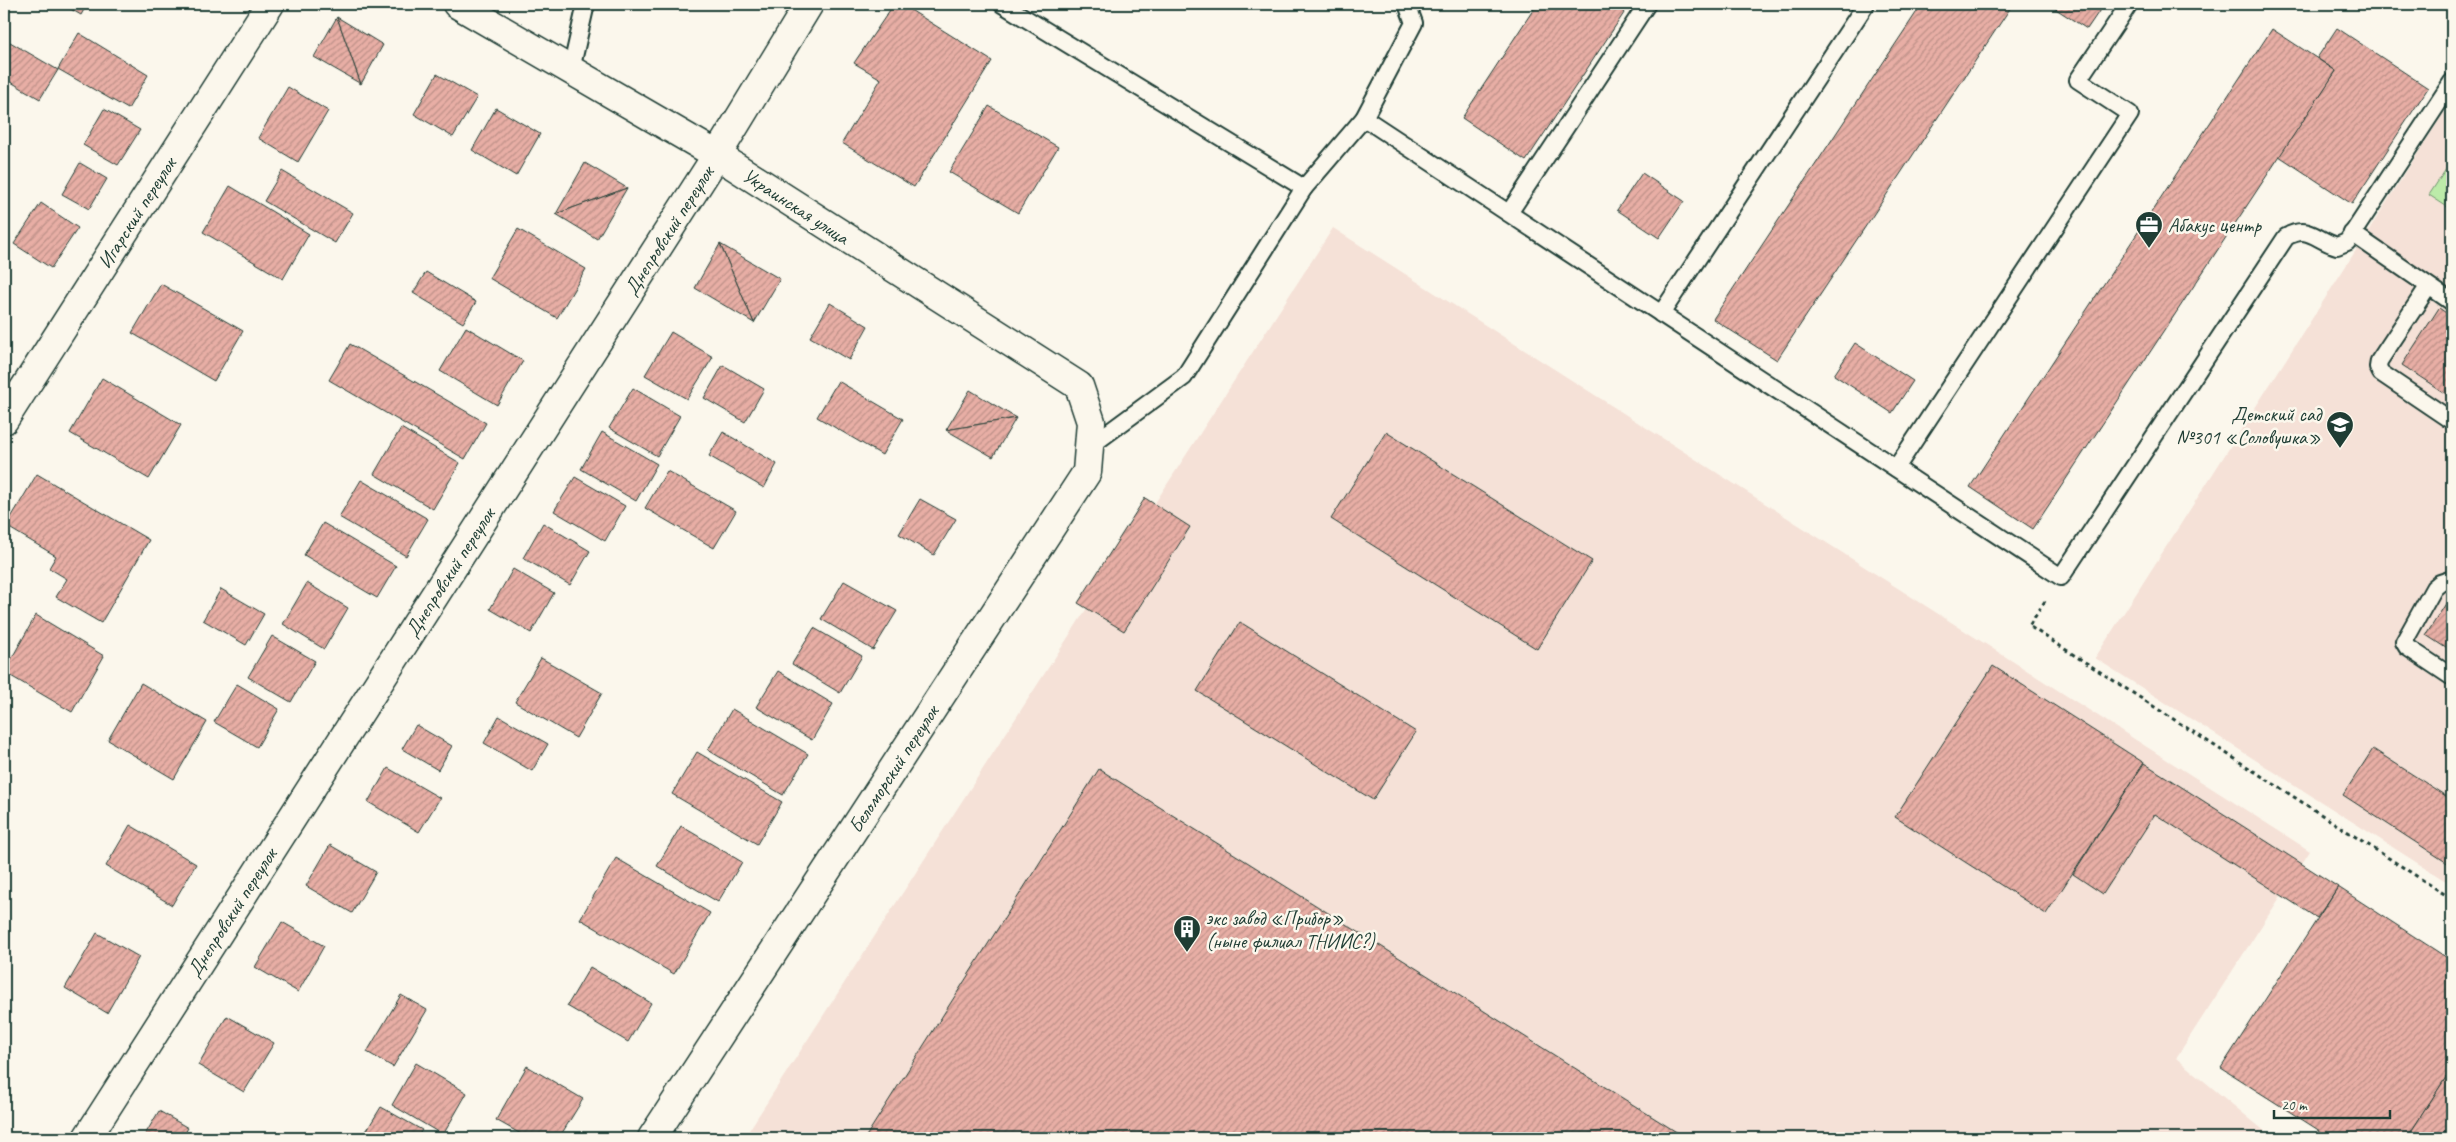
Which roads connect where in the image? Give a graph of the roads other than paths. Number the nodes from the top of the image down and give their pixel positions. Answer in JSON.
{"nodes":[{"id":1,"x":270,"y":4,"type":"edge"},
{"id":2,"x":457,"y":4,"type":"edge"},
{"id":3,"x":586,"y":4,"type":"edge"},
{"id":4,"x":809,"y":4,"type":"edge"},
{"id":5,"x":1002,"y":4,"type":"edge"},
{"id":6,"x":1407,"y":4,"type":"edge"},
{"id":7,"x":1647,"y":4,"type":"edge"},
{"id":8,"x":1866,"y":4,"type":"edge"},
{"id":9,"x":2129,"y":4,"type":"edge"},
{"id":10,"x":571,"y":70,"type":"junction"},
{"id":11,"x":2452,"y":82,"type":"edge"},
{"id":12,"x":1364,"y":118,"type":"junction"},
{"id":13,"x":717,"y":155,"type":"junction"},
{"id":14,"x":1304,"y":188,"type":"junction"},
{"id":15,"x":1508,"y":213,"type":"junction"},
{"id":16,"x":2352,"y":233,"type":"junction"},
{"id":17,"x":2428,"y":287,"type":"junction"},
{"id":18,"x":2452,"y":302,"type":"edge"},
{"id":19,"x":1661,"y":314,"type":"junction"},
{"id":20,"x":1079,"y":386,"type":"joint"},
{"id":21,"x":4,"y":420,"type":"edge"},
{"id":22,"x":2452,"y":421,"type":"edge"},
{"id":23,"x":1090,"y":446,"type":"junction"},
{"id":24,"x":1896,"y":468,"type":"junction"},
{"id":25,"x":2452,"y":579,"type":"edge"},
{"id":26,"x":2452,"y":677,"type":"edge"},
{"id":27,"x":87,"y":1138,"type":"edge"},
{"id":28,"x":652,"y":1138,"type":"edge"}],
"edges":[{"from":1,"to":21,"type":"street","name":"Игарский переулок"},
{"from":2,"to":10,"type":"street","name":"Украинская улица"},
{"from":3,"to":10,"type":"lane"},
{"from":4,"to":13,"type":"street","name":"Днепровский переулок"},
{"from":5,"to":14,"type":"lane"},
{"from":6,"to":12,"type":"lane"},
{"from":7,"to":15,"type":"lane"},
{"from":8,"to":19,"type":"lane"},
{"from":9,"to":24,"type":"lane"},
{"from":10,"to":13,"type":"street","name":"Украинская улица"},
{"from":11,"to":16,"type":"lane"},
{"from":12,"to":14,"type":"lane"},
{"from":12,"to":15,"type":"lane"},
{"from":13,"to":20,"type":"street","name":"Украинская улица"},
{"from":13,"to":27,"type":"street","name":"Днепровский переулок"},
{"from":14,"to":23,"type":"lane"},
{"from":15,"to":19,"type":"lane"},
{"from":16,"to":17,"type":"lane"},
{"from":16,"to":24,"type":"lane"},
{"from":17,"to":18,"type":"lane"},
{"from":17,"to":22,"type":"lane"},
{"from":19,"to":24,"type":"lane"},
{"from":20,"to":23,"type":"street","name":"Беломорский переулок"},
{"from":23,"to":28,"type":"street","name":"Беломорский переулок"},
{"from":25,"to":26,"type":"lane"}]}
